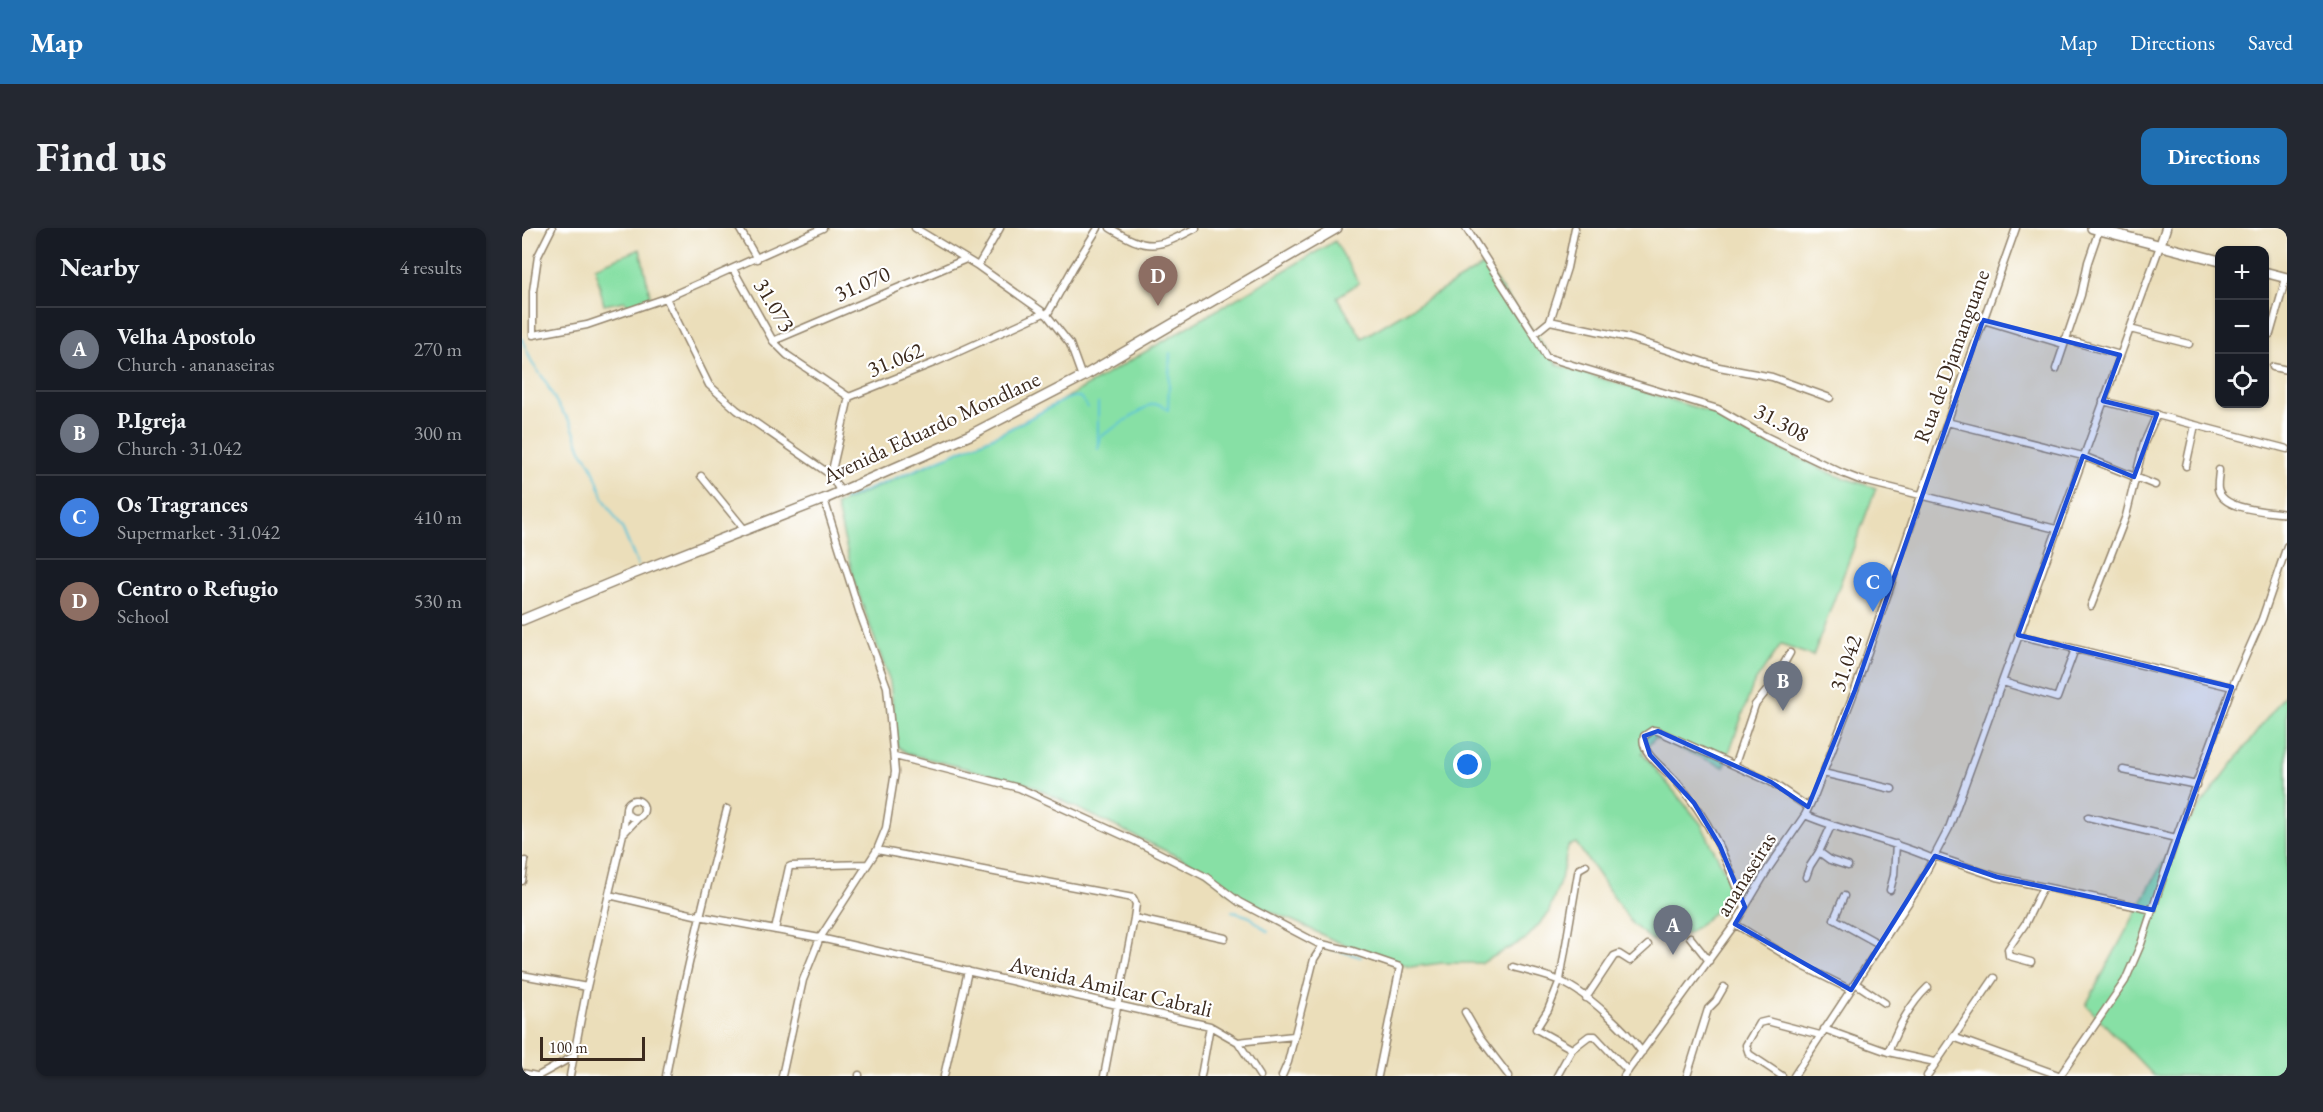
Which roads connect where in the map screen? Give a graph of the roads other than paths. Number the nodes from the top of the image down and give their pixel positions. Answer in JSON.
{"nodes":[{"id":1,"x":552,"y":228,"type":"edge"},
{"id":2,"x":739,"y":228,"type":"edge"},
{"id":3,"x":823,"y":228,"type":"edge"},
{"id":4,"x":915,"y":228,"type":"edge"},
{"id":5,"x":1000,"y":228,"type":"edge"},
{"id":6,"x":1098,"y":228,"type":"edge"},
{"id":7,"x":1110,"y":228,"type":"edge"},
{"id":8,"x":1196,"y":228,"type":"edge"},
{"id":9,"x":1337,"y":228,"type":"edge"},
{"id":10,"x":1466,"y":228,"type":"edge"},
{"id":11,"x":1575,"y":228,"type":"edge"},
{"id":12,"x":2016,"y":228,"type":"edge"},
{"id":13,"x":2166,"y":228,"type":"edge"},
{"id":14,"x":2095,"y":229,"type":"edge"},
{"id":15,"x":2127,"y":232,"type":"edge"},
{"id":16,"x":2160,"y":246,"type":"junction"},
{"id":17,"x":757,"y":259,"type":"junction"},
{"id":18,"x":966,"y":259,"type":"junction"},
{"id":19,"x":2215,"y":260,"type":"edge"},
{"id":20,"x":978,"y":266,"type":"junction"},
{"id":21,"x":733,"y":269,"type":"junction"},
{"id":22,"x":2269,"y":273,"type":"edge"},
{"id":23,"x":2286,"y":278,"type":"edge"},
{"id":24,"x":666,"y":298,"type":"junction"},
{"id":25,"x":1046,"y":314,"type":"junction"},
{"id":26,"x":1983,"y":320,"type":"junction"},
{"id":27,"x":1550,"y":321,"type":"junction"},
{"id":28,"x":2130,"y":329,"type":"junction"},
{"id":29,"x":1534,"y":334,"type":"junction"},
{"id":30,"x":2270,"y":334,"type":"dead end"},
{"id":31,"x":773,"y":341,"type":"junction"},
{"id":32,"x":2064,"y":342,"type":"junction"},
{"id":33,"x":2189,"y":344,"type":"dead end"},
{"id":34,"x":2120,"y":355,"type":"junction"},
{"id":35,"x":2273,"y":367,"type":"dead end"},
{"id":36,"x":2056,"y":369,"type":"dead end"},
{"id":37,"x":2287,"y":370,"type":"edge"},
{"id":38,"x":1082,"y":376,"type":"junction"},
{"id":39,"x":849,"y":397,"type":"junction"},
{"id":40,"x":1830,"y":398,"type":"dead end"},
{"id":41,"x":2103,"y":401,"type":"junction"},
{"id":42,"x":2157,"y":414,"type":"junction"},
{"id":43,"x":1947,"y":422,"type":"junction"},
{"id":44,"x":2195,"y":425,"type":"junction"},
{"id":45,"x":2287,"y":449,"type":"edge"},
{"id":46,"x":2083,"y":456,"type":"junction"},
{"id":47,"x":2186,"y":466,"type":"dead end"},
{"id":48,"x":2220,"y":470,"type":"dead end"},
{"id":49,"x":831,"y":475,"type":"junction"},
{"id":50,"x":701,"y":476,"type":"dead end"},
{"id":51,"x":2134,"y":477,"type":"junction"},
{"id":52,"x":2155,"y":484,"type":"dead end"},
{"id":53,"x":840,"y":491,"type":"junction"},
{"id":54,"x":1921,"y":496,"type":"junction"},
{"id":55,"x":825,"y":499,"type":"junction"},
{"id":56,"x":2287,"y":514,"type":"edge"},
{"id":57,"x":746,"y":530,"type":"junction"},
{"id":58,"x":2056,"y":530,"type":"junction"},
{"id":59,"x":2287,"y":546,"type":"edge"},
{"id":60,"x":2091,"y":606,"type":"dead end"},
{"id":61,"x":522,"y":620,"type":"edge"},
{"id":62,"x":2018,"y":635,"type":"junction"},
{"id":63,"x":2075,"y":649,"type":"junction"},
{"id":64,"x":1790,"y":653,"type":"dead end"},
{"id":65,"x":2003,"y":682,"type":"junction"},
{"id":66,"x":2232,"y":687,"type":"junction"},
{"id":67,"x":895,"y":756,"type":"junction"},
{"id":68,"x":1735,"y":764,"type":"junction"},
{"id":69,"x":2123,"y":770,"type":"dead end"},
{"id":70,"x":1823,"y":773,"type":"junction"},
{"id":71,"x":2197,"y":785,"type":"junction"},
{"id":72,"x":1892,"y":789,"type":"dead end"},
{"id":73,"x":1808,"y":807,"type":"junction"},
{"id":74,"x":727,"y":809,"type":"dead end"},
{"id":75,"x":626,"y":810,"type":"junction"},
{"id":76,"x":1805,"y":815,"type":"junction"},
{"id":77,"x":2088,"y":817,"type":"dead end"},
{"id":78,"x":638,"y":818,"type":"junction"},
{"id":79,"x":1831,"y":826,"type":"junction"},
{"id":80,"x":623,"y":834,"type":"junction"},
{"id":81,"x":2176,"y":838,"type":"junction"},
{"id":82,"x":1896,"y":844,"type":"junction"},
{"id":83,"x":877,"y":850,"type":"junction"},
{"id":84,"x":1819,"y":852,"type":"junction"},
{"id":85,"x":1934,"y":857,"type":"junction"},
{"id":86,"x":525,"y":861,"type":"dead end"},
{"id":87,"x":868,"y":864,"type":"junction"},
{"id":88,"x":1586,"y":865,"type":"dead end"},
{"id":89,"x":1848,"y":866,"type":"dead end"},
{"id":90,"x":1806,"y":877,"type":"dead end"},
{"id":91,"x":522,"y":881,"type":"edge"},
{"id":92,"x":2043,"y":887,"type":"junction"},
{"id":93,"x":1890,"y":890,"type":"dead end"},
{"id":94,"x":609,"y":895,"type":"junction"},
{"id":95,"x":1844,"y":896,"type":"dead end"},
{"id":96,"x":1745,"y":907,"type":"junction"},
{"id":97,"x":2153,"y":910,"type":"junction"},
{"id":98,"x":699,"y":916,"type":"junction"},
{"id":99,"x":1134,"y":918,"type":"junction"},
{"id":100,"x":1736,"y":924,"type":"junction"},
{"id":101,"x":775,"y":930,"type":"junction"},
{"id":102,"x":1690,"y":937,"type":"dead end"},
{"id":103,"x":820,"y":938,"type":"junction"},
{"id":104,"x":1225,"y":938,"type":"dead end"},
{"id":105,"x":1323,"y":945,"type":"junction"},
{"id":106,"x":1648,"y":945,"type":"dead end"},
{"id":107,"x":1881,"y":945,"type":"junction"},
{"id":108,"x":1709,"y":961,"type":"junction"},
{"id":109,"x":2031,"y":962,"type":"dead end"},
{"id":110,"x":1513,"y":967,"type":"dead end"},
{"id":111,"x":968,"y":971,"type":"junction"},
{"id":112,"x":522,"y":975,"type":"edge"},
{"id":113,"x":1994,"y":978,"type":"dead end"},
{"id":114,"x":1560,"y":980,"type":"junction"},
{"id":115,"x":1855,"y":983,"type":"junction"},
{"id":116,"x":587,"y":987,"type":"junction"},
{"id":117,"x":1724,"y":987,"type":"dead end"},
{"id":118,"x":1928,"y":987,"type":"dead end"},
{"id":119,"x":1851,"y":990,"type":"junction"},
{"id":120,"x":1586,"y":998,"type":"junction"},
{"id":121,"x":1885,"y":1002,"type":"dead end"},
{"id":122,"x":1117,"y":1004,"type":"junction"},
{"id":123,"x":1465,"y":1012,"type":"dead end"},
{"id":124,"x":1210,"y":1026,"type":"junction"},
{"id":125,"x":1822,"y":1032,"type":"junction"},
{"id":126,"x":1293,"y":1036,"type":"junction"},
{"id":127,"x":1953,"y":1037,"type":"junction"},
{"id":128,"x":1238,"y":1042,"type":"junction"},
{"id":129,"x":1572,"y":1049,"type":"junction"},
{"id":130,"x":1642,"y":1052,"type":"junction"},
{"id":131,"x":1888,"y":1052,"type":"junction"},
{"id":132,"x":574,"y":1056,"type":"junction"},
{"id":133,"x":1935,"y":1062,"type":"junction"},
{"id":134,"x":522,"y":1073,"type":"edge"},
{"id":135,"x":1626,"y":1074,"type":"edge"},
{"id":136,"x":537,"y":1076,"type":"edge"},
{"id":137,"x":570,"y":1076,"type":"edge"},
{"id":138,"x":666,"y":1076,"type":"edge"},
{"id":139,"x":782,"y":1076,"type":"edge"},
{"id":140,"x":944,"y":1076,"type":"edge"},
{"id":141,"x":1104,"y":1076,"type":"edge"},
{"id":142,"x":1201,"y":1076,"type":"edge"},
{"id":143,"x":1260,"y":1076,"type":"edge"},
{"id":144,"x":1281,"y":1076,"type":"edge"},
{"id":145,"x":1378,"y":1076,"type":"edge"},
{"id":146,"x":1509,"y":1076,"type":"edge"},
{"id":147,"x":1557,"y":1076,"type":"edge"},
{"id":148,"x":1687,"y":1076,"type":"edge"},
{"id":149,"x":1782,"y":1076,"type":"edge"},
{"id":150,"x":1794,"y":1076,"type":"edge"},
{"id":151,"x":1927,"y":1076,"type":"edge"},
{"id":152,"x":2060,"y":1076,"type":"edge"}],
"edges":[{"from":1,"to":24,"type":"street"},
{"from":2,"to":17,"type":"street"},
{"from":3,"to":17,"type":"street"},
{"from":4,"to":18,"type":"street"},
{"from":5,"to":20,"type":"street"},
{"from":6,"to":25,"type":"street"},
{"from":7,"to":8,"type":"street"},
{"from":9,"to":38,"type":"main road","name":"Avenida Eduardo Mondlane"},
{"from":10,"to":29,"type":"street","name":"31.308"},
{"from":11,"to":27,"type":"street"},
{"from":12,"to":26,"type":"street","name":"Rua de Djamanguane"},
{"from":13,"to":16,"type":"street"},
{"from":14,"to":15,"type":"main road"},
{"from":14,"to":32,"type":"street"},
{"from":15,"to":16,"type":"main road"},
{"from":16,"to":19,"type":"main road"},
{"from":16,"to":28,"type":"street"},
{"from":17,"to":21,"type":"street"},
{"from":18,"to":20,"type":"street"},
{"from":18,"to":31,"type":"street","name":"31.070"},
{"from":20,"to":25,"type":"street"},
{"from":21,"to":24,"type":"street"},
{"from":21,"to":31,"type":"street","name":"31.073"},
{"from":22,"to":23,"type":"main road"},
{"from":23,"to":30,"type":"street"},
{"from":24,"to":49,"type":"street"},
{"from":25,"to":38,"type":"street"},
{"from":25,"to":39,"type":"street","name":"31.062"},
{"from":26,"to":32,"type":"street"},
{"from":26,"to":43,"type":"street","name":"Rua de Djamanguane"},
{"from":27,"to":29,"type":"street"},
{"from":27,"to":40,"type":"street"},
{"from":28,"to":33,"type":"street"},
{"from":28,"to":34,"type":"street"},
{"from":29,"to":54,"type":"street","name":"31.308"},
{"from":31,"to":39,"type":"street","name":"31.073"},
{"from":32,"to":34,"type":"street"},
{"from":32,"to":36,"type":"street"},
{"from":34,"to":41,"type":"street"},
{"from":35,"to":37,"type":"street"},
{"from":38,"to":53,"type":"main road","name":"Avenida Eduardo Mondlane"},
{"from":39,"to":49,"type":"street","name":"31.062"},
{"from":41,"to":42,"type":"street"},
{"from":41,"to":46,"type":"street"},
{"from":42,"to":44,"type":"street"},
{"from":42,"to":51,"type":"street"},
{"from":43,"to":46,"type":"street"},
{"from":43,"to":54,"type":"street","name":"Rua de Djamanguane"},
{"from":44,"to":45,"type":"street"},
{"from":44,"to":47,"type":"street"},
{"from":46,"to":51,"type":"street"},
{"from":46,"to":58,"type":"street"},
{"from":48,"to":56,"type":"street"},
{"from":49,"to":53,"type":"street"},
{"from":50,"to":57,"type":"street"},
{"from":51,"to":52,"type":"street"},
{"from":51,"to":60,"type":"street"},
{"from":53,"to":55,"type":"main road","name":"Avenida Eduardo Mondlane"},
{"from":54,"to":58,"type":"street","name":"31.308"},
{"from":54,"to":70,"type":"street","name":"31.042"},
{"from":55,"to":57,"type":"main road","name":"Avenida Eduardo Mondlane"},
{"from":55,"to":67,"type":"street"},
{"from":57,"to":61,"type":"main road","name":"Avenida Eduardo Mondlane"},
{"from":58,"to":62,"type":"street"},
{"from":59,"to":66,"type":"street"},
{"from":62,"to":63,"type":"street"},
{"from":62,"to":65,"type":"street"},
{"from":63,"to":65,"type":"street"},
{"from":63,"to":66,"type":"street"},
{"from":64,"to":68,"type":"street"},
{"from":65,"to":85,"type":"street"},
{"from":66,"to":71,"type":"street"},
{"from":67,"to":83,"type":"street"},
{"from":67,"to":105,"type":"street"},
{"from":68,"to":73,"type":"street"},
{"from":68,"to":96,"type":"street"},
{"from":69,"to":71,"type":"street"},
{"from":70,"to":72,"type":"street"},
{"from":70,"to":73,"type":"street","name":"31.042"},
{"from":71,"to":81,"type":"street"},
{"from":73,"to":76,"type":"street","name":"ananaseiras"},
{"from":74,"to":98,"type":"street"},
{"from":75,"to":78,"type":"street"},
{"from":75,"to":78,"type":"street"},
{"from":75,"to":80,"type":"street"},
{"from":76,"to":79,"type":"street"},
{"from":76,"to":96,"type":"street","name":"ananaseiras"},
{"from":77,"to":81,"type":"street"},
{"from":78,"to":80,"type":"street"},
{"from":79,"to":82,"type":"street"},
{"from":79,"to":84,"type":"street"},
{"from":80,"to":94,"type":"street"},
{"from":81,"to":97,"type":"street"},
{"from":82,"to":85,"type":"street"},
{"from":82,"to":93,"type":"street"},
{"from":83,"to":87,"type":"street"},
{"from":83,"to":99,"type":"street"},
{"from":84,"to":89,"type":"street"},
{"from":84,"to":90,"type":"street"},
{"from":85,"to":92,"type":"street"},
{"from":85,"to":107,"type":"street"},
{"from":86,"to":91,"type":"street"},
{"from":87,"to":101,"type":"street"},
{"from":87,"to":103,"type":"street"},
{"from":88,"to":114,"type":"street"},
{"from":92,"to":97,"type":"street"},
{"from":92,"to":109,"type":"street"},
{"from":94,"to":98,"type":"street","name":"Avenida Amilcar Cabrali"},
{"from":94,"to":116,"type":"street"},
{"from":95,"to":107,"type":"street"},
{"from":96,"to":100,"type":"street","name":"ananaseiras"},
{"from":97,"to":152,"type":"street"},
{"from":98,"to":101,"type":"street","name":"Avenida Amilcar Cabrali"},
{"from":98,"to":138,"type":"street"},
{"from":99,"to":104,"type":"street"},
{"from":99,"to":122,"type":"street"},
{"from":100,"to":108,"type":"street","name":"ananaseiras"},
{"from":100,"to":119,"type":"street"},
{"from":101,"to":103,"type":"street","name":"Avenida Amilcar Cabrali"},
{"from":102,"to":108,"type":"street"},
{"from":103,"to":111,"type":"street","name":"Avenida Amilcar Cabrali"},
{"from":103,"to":139,"type":"street"},
{"from":105,"to":126,"type":"street"},
{"from":105,"to":145,"type":"street"},
{"from":106,"to":120,"type":"street"},
{"from":107,"to":115,"type":"street"},
{"from":108,"to":130,"type":"street","name":"ananaseiras"},
{"from":110,"to":114,"type":"street"},
{"from":111,"to":122,"type":"street","name":"Avenida Amilcar Cabrali"},
{"from":111,"to":140,"type":"street"},
{"from":112,"to":116,"type":"street"},
{"from":113,"to":127,"type":"street"},
{"from":114,"to":120,"type":"street"},
{"from":114,"to":129,"type":"street"},
{"from":115,"to":119,"type":"street"},
{"from":115,"to":121,"type":"street"},
{"from":116,"to":132,"type":"street"},
{"from":117,"to":148,"type":"street"},
{"from":118,"to":131,"type":"street"},
{"from":119,"to":125,"type":"street"},
{"from":120,"to":130,"type":"street"},
{"from":122,"to":124,"type":"street","name":"Avenida Amilcar Cabrali"},
{"from":122,"to":141,"type":"street"},
{"from":123,"to":146,"type":"street"},
{"from":124,"to":128,"type":"street","name":"Avenida Amilcar Cabrali"},
{"from":124,"to":142,"type":"street"},
{"from":125,"to":131,"type":"street"},
{"from":125,"to":149,"type":"street"},
{"from":125,"to":150,"type":"street"},
{"from":126,"to":128,"type":"street"},
{"from":126,"to":144,"type":"street"},
{"from":127,"to":133,"type":"street"},
{"from":127,"to":152,"type":"street"},
{"from":128,"to":143,"type":"street","name":"Avenida Amilcar Cabrali"},
{"from":129,"to":135,"type":"street"},
{"from":129,"to":147,"type":"street"},
{"from":130,"to":135,"type":"street","name":"ananaseiras"},
{"from":131,"to":133,"type":"street"},
{"from":132,"to":136,"type":"street"},
{"from":132,"to":137,"type":"street"},
{"from":133,"to":151,"type":"street"},
{"from":134,"to":136,"type":"street"}]}
